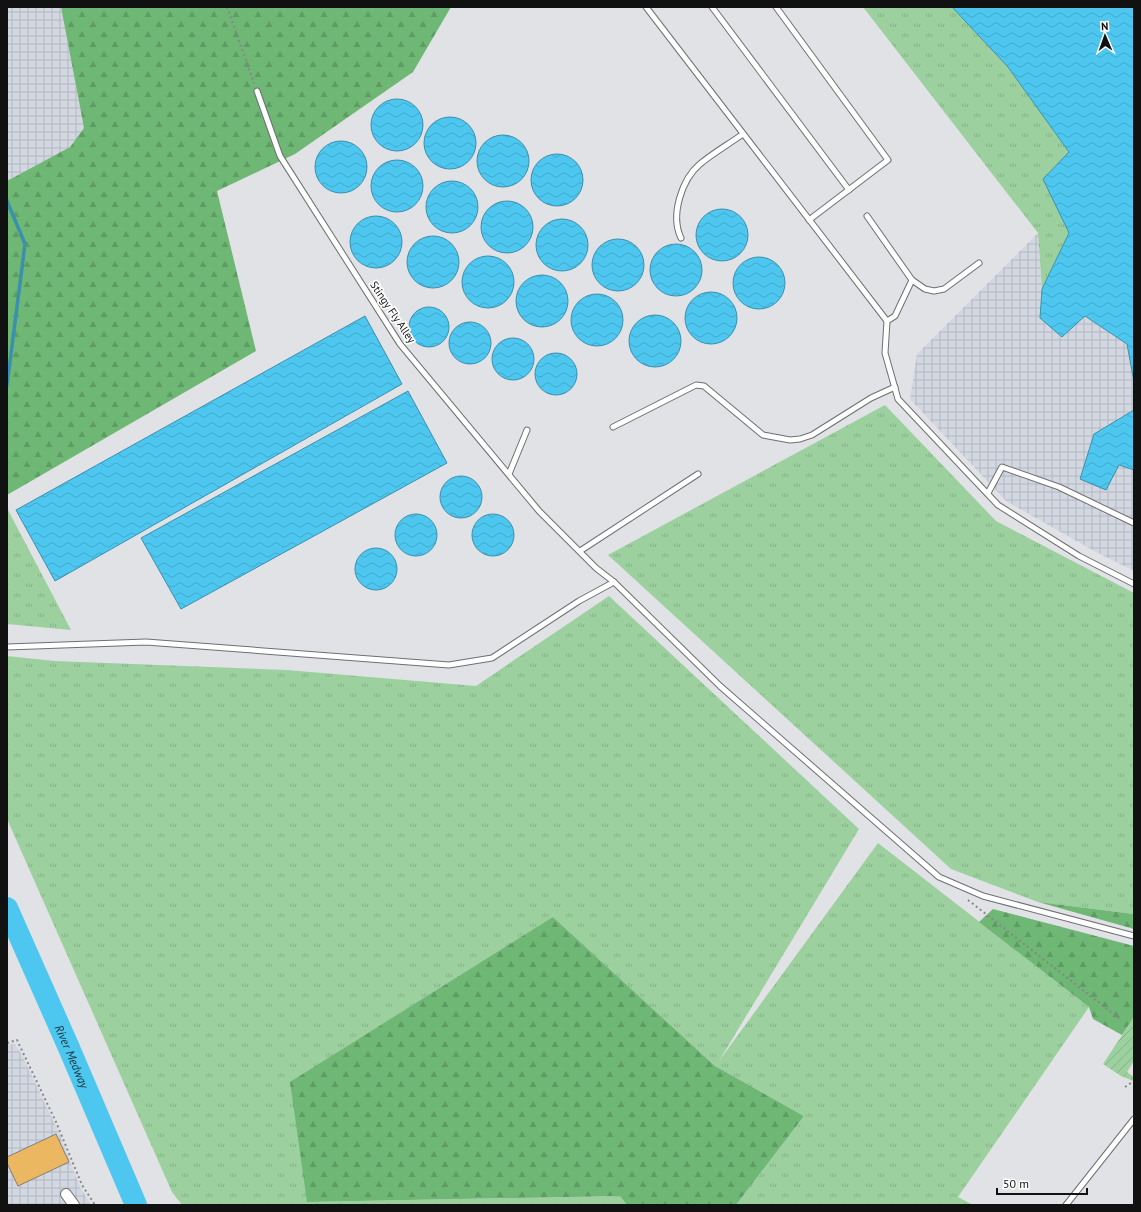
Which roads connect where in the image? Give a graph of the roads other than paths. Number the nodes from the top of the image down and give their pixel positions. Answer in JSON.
{"nodes":[{"id":1,"x":646,"y":7,"type":"edge"},
{"id":2,"x":712,"y":7,"type":"edge"},
{"id":3,"x":776,"y":7,"type":"edge"},
{"id":4,"x":257,"y":91,"type":"road end"},
{"id":5,"x":743,"y":134,"type":"junction"},
{"id":6,"x":849,"y":190,"type":"junction"},
{"id":7,"x":867,"y":216,"type":"dead end"},
{"id":8,"x":809,"y":220,"type":"junction"},
{"id":9,"x":681,"y":238,"type":"dead end"},
{"id":10,"x":979,"y":263,"type":"dead end"},
{"id":11,"x":912,"y":280,"type":"junction"},
{"id":12,"x":887,"y":322,"type":"junction"},
{"id":13,"x":895,"y":387,"type":"junction"},
{"id":14,"x":613,"y":427,"type":"dead end"},
{"id":15,"x":526,"y":430,"type":"dead end"},
{"id":16,"x":509,"y":474,"type":"junction"},
{"id":17,"x":698,"y":474,"type":"dead end"},
{"id":18,"x":988,"y":493,"type":"junction"},
{"id":19,"x":1134,"y":522,"type":"edge"},
{"id":20,"x":580,"y":551,"type":"junction"},
{"id":21,"x":614,"y":582,"type":"junction"},
{"id":22,"x":1134,"y":584,"type":"edge"},
{"id":23,"x":7,"y":647,"type":"edge"},
{"id":24,"x":1134,"y":936,"type":"edge"},
{"id":25,"x":1134,"y":1119,"type":"edge"},
{"id":26,"x":66,"y":1194,"type":"dead end"},
{"id":27,"x":74,"y":1205,"type":"edge"},
{"id":28,"x":1066,"y":1205,"type":"edge"}],
"edges":[{"from":1,"to":5,"type":"lane"},
{"from":2,"to":6,"type":"lane"},
{"from":3,"to":6,"type":"lane"},
{"from":4,"to":16,"type":"lane","name":"Stingy Fly Alley"},
{"from":5,"to":8,"type":"lane"},
{"from":5,"to":9,"type":"lane"},
{"from":6,"to":8,"type":"lane"},
{"from":7,"to":11,"type":"lane"},
{"from":8,"to":12,"type":"lane"},
{"from":10,"to":11,"type":"lane"},
{"from":11,"to":12,"type":"lane"},
{"from":12,"to":13,"type":"lane"},
{"from":13,"to":14,"type":"lane"},
{"from":13,"to":18,"type":"lane"},
{"from":15,"to":16,"type":"lane"},
{"from":16,"to":20,"type":"lane","name":"Stingy Fly Alley"},
{"from":17,"to":20,"type":"lane"},
{"from":18,"to":19,"type":"lane"},
{"from":18,"to":22,"type":"lane"},
{"from":20,"to":21,"type":"lane","name":"Stingy Fly Alley"},
{"from":21,"to":23,"type":"lane"},
{"from":21,"to":24,"type":"lane","name":"Stingy Fly Alley"},
{"from":25,"to":28,"type":"lane"},
{"from":26,"to":27,"type":"street"}]}
